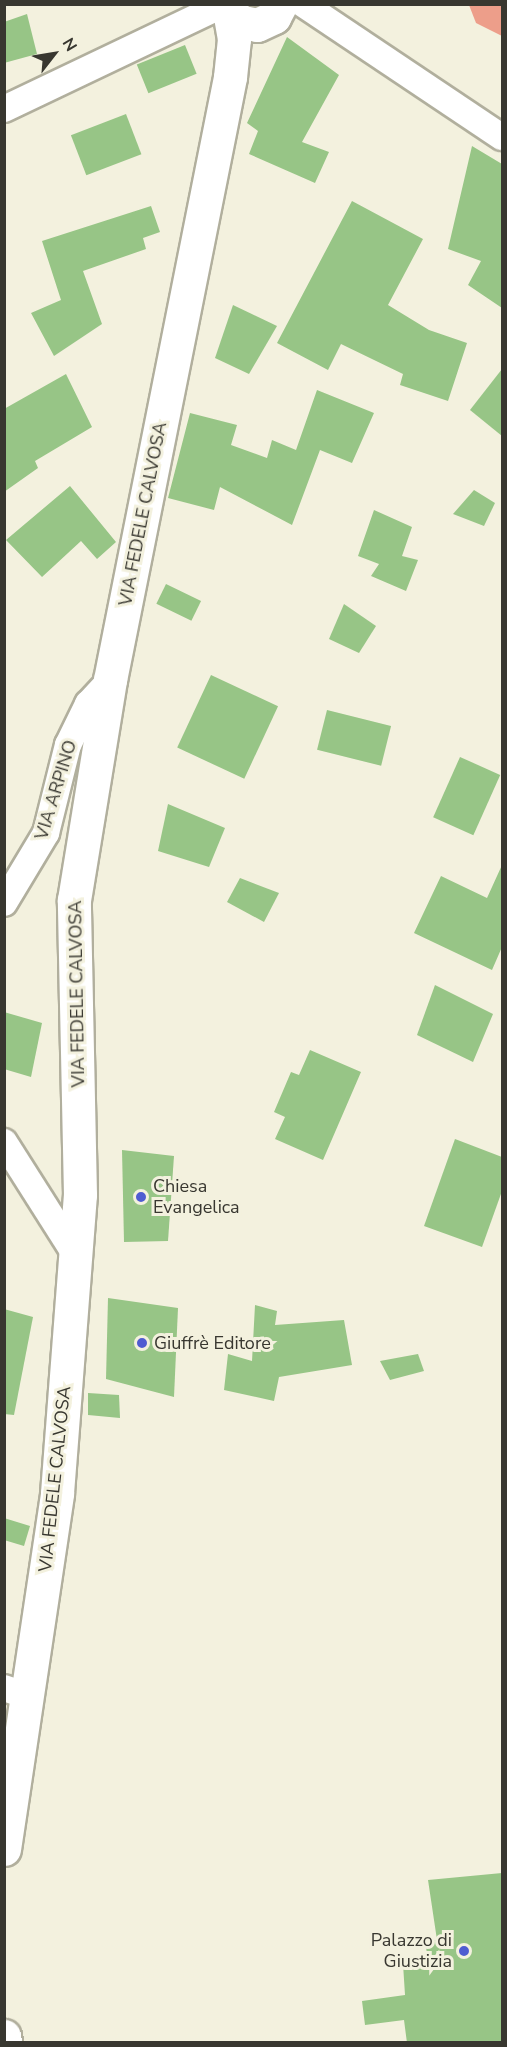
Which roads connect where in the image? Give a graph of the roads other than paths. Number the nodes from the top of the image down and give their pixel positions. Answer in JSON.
{"nodes":[{"id":1,"x":226,"y":6,"type":"edge"},
{"id":2,"x":282,"y":11,"type":"edge"},
{"id":3,"x":230,"y":76,"type":"junction"},
{"id":4,"x":4,"y":109,"type":"edge"},
{"id":5,"x":502,"y":137,"type":"edge"},
{"id":6,"x":110,"y":680,"type":"junction"},
{"id":7,"x":4,"y":903,"type":"edge"},
{"id":8,"x":4,"y":1142,"type":"edge"},
{"id":9,"x":75,"y":1254,"type":"junction"},
{"id":10,"x":16,"y":1692,"type":"edge"},
{"id":11,"x":4,"y":1849,"type":"edge"},
{"id":12,"x":4,"y":2036,"type":"edge"},
{"id":13,"x":5,"y":2043,"type":"edge"}],
"edges":[{"from":1,"to":2,"type":"street"},
{"from":1,"to":3,"type":"street","name":"VIA FEDELE CALVOSA"},
{"from":1,"to":4,"type":"street"},
{"from":2,"to":3,"type":"street","name":"VIA FEDELE CALVOSA"},
{"from":2,"to":5,"type":"street"},
{"from":3,"to":6,"type":"street","name":"VIA FEDELE CALVOSA"},
{"from":6,"to":7,"type":"street","name":"VIA ARPINO"},
{"from":6,"to":9,"type":"street","name":"VIA FEDELE CALVOSA"},
{"from":8,"to":9,"type":"street"},
{"from":9,"to":10,"type":"street","name":"VIA FEDELE CALVOSA"},
{"from":10,"to":11,"type":"street","name":"VIA FEDELE CALVOSA"},
{"from":12,"to":13,"type":"street"}]}
